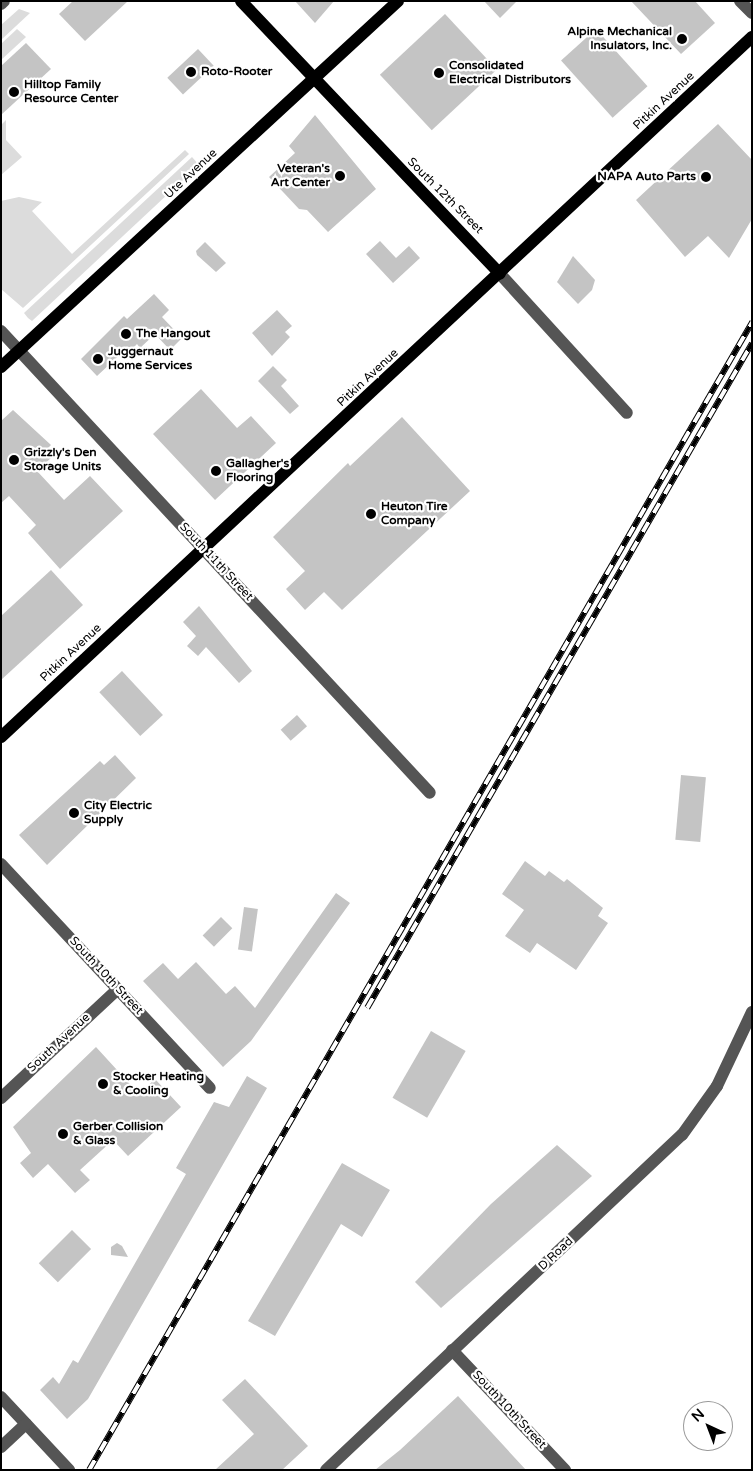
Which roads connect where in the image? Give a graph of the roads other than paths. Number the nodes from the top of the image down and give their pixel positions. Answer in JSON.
{"nodes":[{"id":1,"x":4,"y":1,"type":"edge"},
{"id":2,"x":241,"y":1,"type":"edge"},
{"id":3,"x":398,"y":1,"type":"edge"},
{"id":4,"x":740,"y":1,"type":"edge"},
{"id":5,"x":1,"y":4,"type":"edge"},
{"id":6,"x":752,"y":14,"type":"edge"},
{"id":7,"x":752,"y":36,"type":"edge"},
{"id":8,"x":314,"y":80,"type":"junction"},
{"id":9,"x":500,"y":274,"type":"junction"},
{"id":10,"x":1,"y":331,"type":"edge"},
{"id":11,"x":19,"y":350,"type":"junction"},
{"id":12,"x":1,"y":367,"type":"edge"},
{"id":13,"x":627,"y":413,"type":"dead end"},
{"id":14,"x":204,"y":548,"type":"junction"},
{"id":15,"x":1,"y":737,"type":"edge"},
{"id":16,"x":430,"y":793,"type":"dead end"},
{"id":17,"x":1,"y":864,"type":"edge"},
{"id":18,"x":118,"y":989,"type":"junction"},
{"id":19,"x":752,"y":1012,"type":"edge"},
{"id":20,"x":210,"y":1088,"type":"dead end"},
{"id":21,"x":1,"y":1098,"type":"edge"},
{"id":22,"x":452,"y":1350,"type":"junction"},
{"id":23,"x":1,"y":1397,"type":"edge"},
{"id":24,"x":26,"y":1424,"type":"junction"},
{"id":25,"x":1,"y":1447,"type":"edge"},
{"id":26,"x":69,"y":1470,"type":"edge"},
{"id":27,"x":326,"y":1470,"type":"edge"},
{"id":28,"x":565,"y":1470,"type":"edge"}],
"edges":[{"from":1,"to":5,"type":"street"},
{"from":2,"to":8,"type":"main road","name":"South 12th Street"},
{"from":3,"to":8,"type":"main road","name":"Ute Avenue"},
{"from":4,"to":6,"type":"street"},
{"from":7,"to":9,"type":"main road","name":"Pitkin Avenue"},
{"from":8,"to":9,"type":"main road","name":"South 12th Street"},
{"from":8,"to":11,"type":"main road","name":"Ute Avenue"},
{"from":9,"to":13,"type":"street","name":"South 12th Street"},
{"from":9,"to":14,"type":"main road","name":"Pitkin Avenue"},
{"from":10,"to":11,"type":"street","name":"South 11th Street"},
{"from":11,"to":12,"type":"main road","name":"Ute Avenue"},
{"from":11,"to":14,"type":"street","name":"South 11th Street"},
{"from":14,"to":15,"type":"main road","name":"Pitkin Avenue"},
{"from":14,"to":16,"type":"street","name":"South 11th Street"},
{"from":17,"to":18,"type":"street","name":"South 10th Street"},
{"from":18,"to":20,"type":"street","name":"South 10th Street"},
{"from":18,"to":21,"type":"street","name":"South Avenue"},
{"from":19,"to":22,"type":"street","name":"D Road"},
{"from":22,"to":27,"type":"street","name":"D Road"},
{"from":22,"to":28,"type":"street","name":"South 10th Street"},
{"from":23,"to":24,"type":"street"},
{"from":24,"to":25,"type":"street"},
{"from":24,"to":26,"type":"street"}]}
